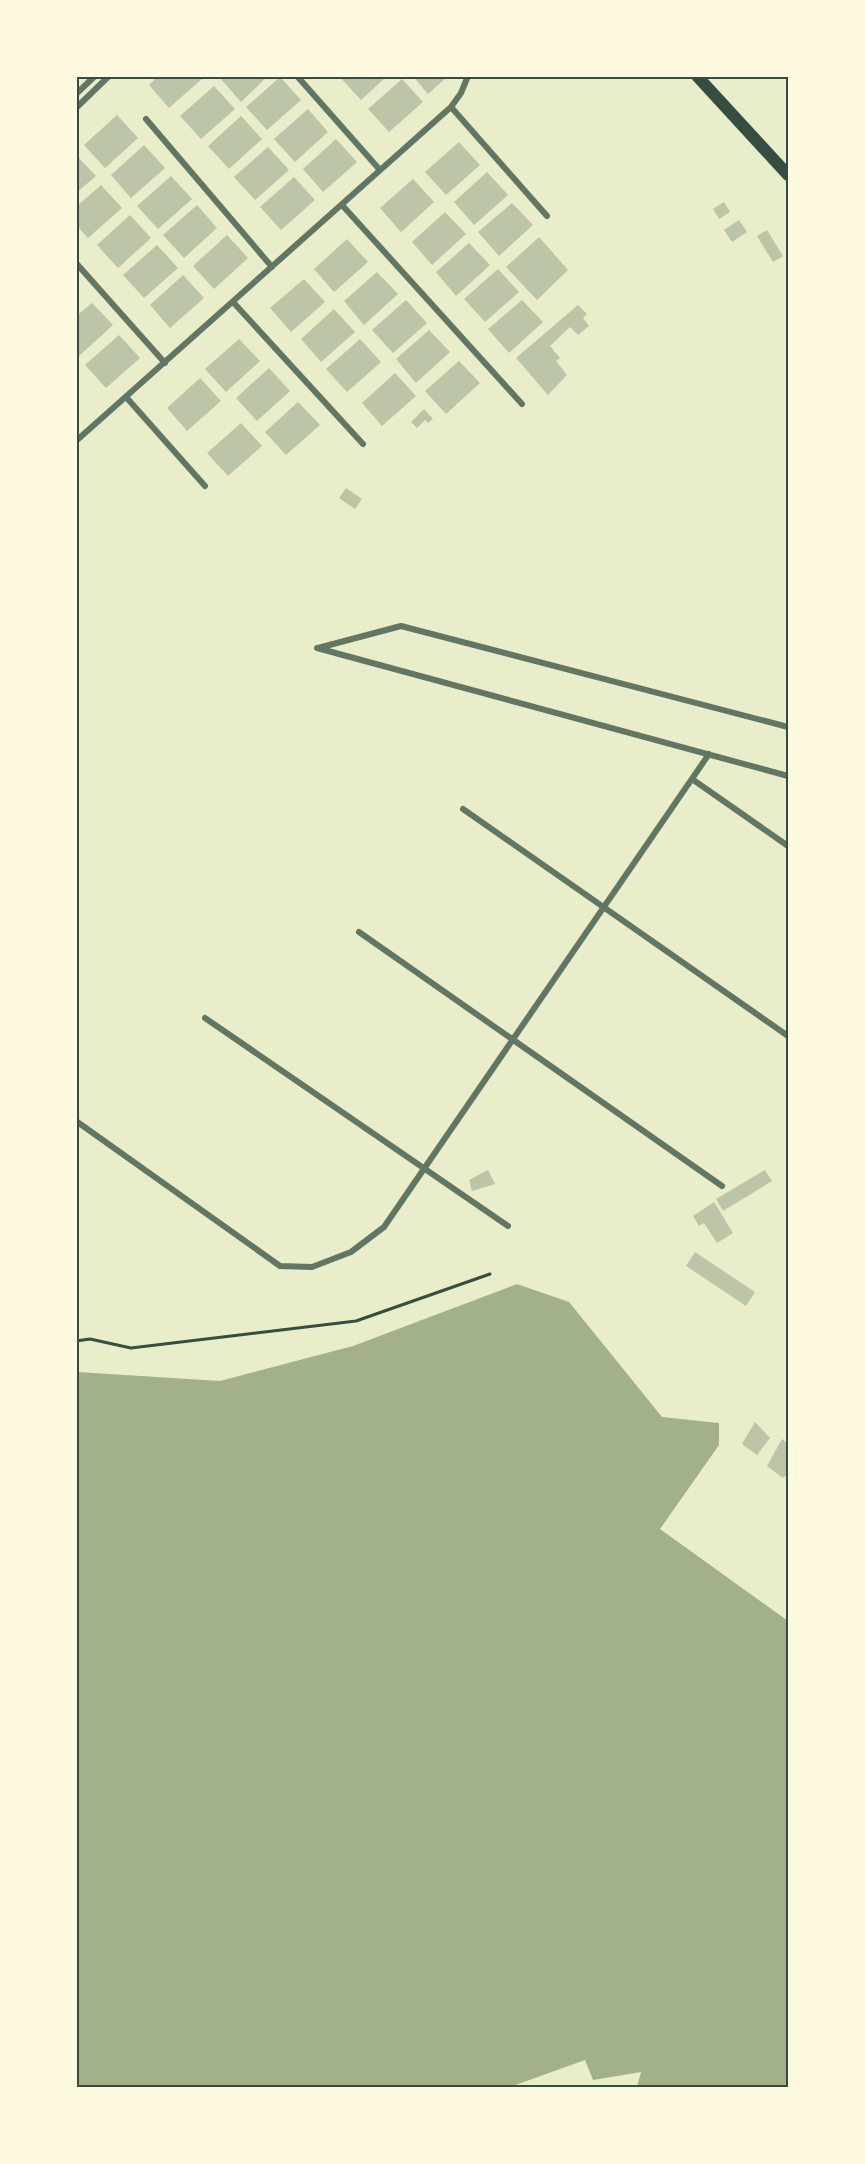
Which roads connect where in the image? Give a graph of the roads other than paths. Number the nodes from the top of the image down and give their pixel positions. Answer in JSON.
{"nodes":[{"id":1,"x":95,"y":76,"type":"edge"},
{"id":2,"x":110,"y":76,"type":"edge"},
{"id":3,"x":297,"y":76,"type":"edge"},
{"id":4,"x":468,"y":76,"type":"edge"},
{"id":5,"x":698,"y":76,"type":"edge"},
{"id":6,"x":76,"y":94,"type":"edge"},
{"id":7,"x":451,"y":107,"type":"junction"},
{"id":8,"x":76,"y":108,"type":"edge"},
{"id":9,"x":146,"y":119,"type":"dead end"},
{"id":10,"x":380,"y":170,"type":"junction"},
{"id":11,"x":789,"y":175,"type":"edge"},
{"id":12,"x":342,"y":204,"type":"junction"},
{"id":13,"x":547,"y":216,"type":"dead end"},
{"id":14,"x":76,"y":263,"type":"edge"},
{"id":15,"x":272,"y":267,"type":"junction"},
{"id":16,"x":233,"y":302,"type":"junction"},
{"id":17,"x":165,"y":363,"type":"junction"},
{"id":18,"x":126,"y":397,"type":"junction"},
{"id":19,"x":522,"y":404,"type":"dead end"},
{"id":20,"x":76,"y":441,"type":"edge"},
{"id":21,"x":363,"y":444,"type":"dead end"},
{"id":22,"x":205,"y":486,"type":"dead end"},
{"id":23,"x":789,"y":727,"type":"edge"},
{"id":24,"x":709,"y":754,"type":"junction"},
{"id":25,"x":789,"y":776,"type":"edge"},
{"id":26,"x":692,"y":779,"type":"junction"},
{"id":27,"x":462,"y":810,"type":"dead end"},
{"id":28,"x":789,"y":846,"type":"edge"},
{"id":29,"x":604,"y":907,"type":"junction"},
{"id":30,"x":359,"y":932,"type":"dead end"},
{"id":31,"x":205,"y":1018,"type":"dead end"},
{"id":32,"x":789,"y":1035,"type":"edge"},
{"id":33,"x":513,"y":1040,"type":"junction"},
{"id":34,"x":76,"y":1121,"type":"edge"},
{"id":35,"x":424,"y":1169,"type":"junction"},
{"id":36,"x":722,"y":1186,"type":"dead end"},
{"id":37,"x":508,"y":1226,"type":"dead end"}],
"edges":[{"from":1,"to":6,"type":"street"},
{"from":2,"to":8,"type":"street"},
{"from":3,"to":10,"type":"street"},
{"from":4,"to":7,"type":"street"},
{"from":5,"to":11,"type":"main road"},
{"from":7,"to":10,"type":"street"},
{"from":7,"to":13,"type":"street"},
{"from":9,"to":15,"type":"street"},
{"from":10,"to":12,"type":"street"},
{"from":12,"to":15,"type":"street"},
{"from":12,"to":19,"type":"street"},
{"from":14,"to":17,"type":"street"},
{"from":15,"to":16,"type":"street"},
{"from":16,"to":17,"type":"street"},
{"from":16,"to":21,"type":"street"},
{"from":17,"to":18,"type":"street"},
{"from":18,"to":20,"type":"street"},
{"from":18,"to":22,"type":"street"},
{"from":23,"to":24,"type":"street"},
{"from":24,"to":25,"type":"street"},
{"from":24,"to":26,"type":"street"},
{"from":26,"to":28,"type":"street"},
{"from":26,"to":29,"type":"street"},
{"from":27,"to":29,"type":"street"},
{"from":29,"to":32,"type":"street"},
{"from":29,"to":33,"type":"street"},
{"from":30,"to":33,"type":"street"},
{"from":31,"to":35,"type":"street"},
{"from":33,"to":35,"type":"street"},
{"from":33,"to":36,"type":"street"},
{"from":34,"to":35,"type":"street"},
{"from":35,"to":37,"type":"street"}]}
